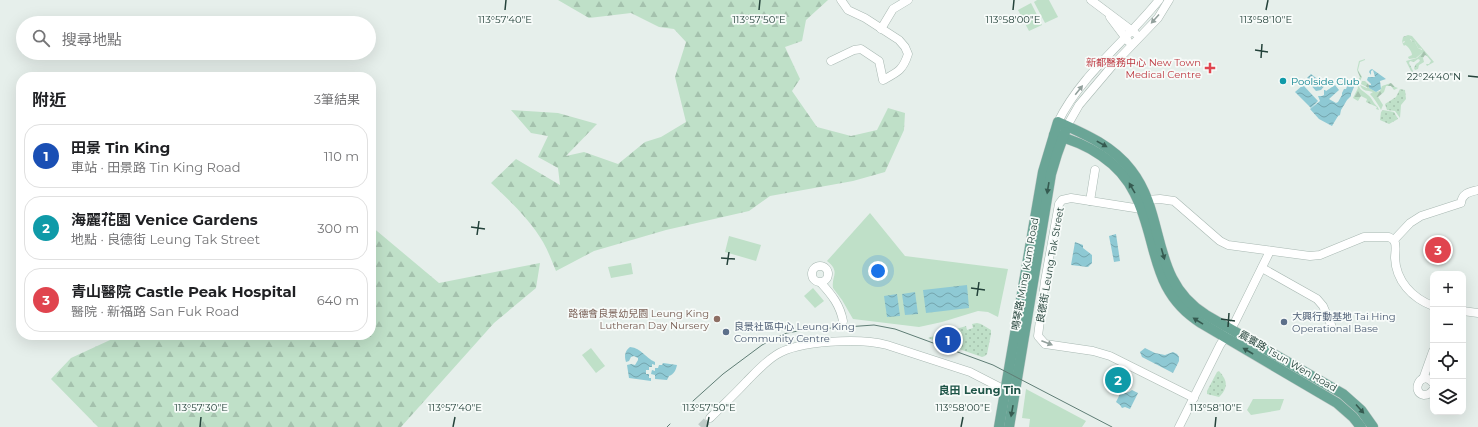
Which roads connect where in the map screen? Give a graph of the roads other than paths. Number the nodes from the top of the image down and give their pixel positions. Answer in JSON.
{"nodes":[{"id":1,"x":841,"y":0,"type":"edge"},
{"id":2,"x":908,"y":0,"type":"edge"},
{"id":3,"x":1091,"y":0,"type":"edge"},
{"id":4,"x":1158,"y":0,"type":"edge"},
{"id":5,"x":1169,"y":0,"type":"edge"},
{"id":6,"x":1104,"y":10,"type":"junction"},
{"id":7,"x":882,"y":29,"type":"junction"},
{"id":8,"x":1135,"y":33,"type":"junction"},
{"id":9,"x":1128,"y":41,"type":"junction"},
{"id":10,"x":831,"y":61,"type":"dead end"},
{"id":11,"x":1063,"y":124,"type":"junction"},
{"id":12,"x":1059,"y":136,"type":"junction"},
{"id":13,"x":1095,"y":170,"type":"dead end"},
{"id":14,"x":1478,"y":190,"type":"edge"},
{"id":15,"x":1147,"y":200,"type":"junction"},
{"id":16,"x":1090,"y":201,"type":"junction"},
{"id":17,"x":1141,"y":209,"type":"junction"},
{"id":18,"x":1394,"y":240,"type":"junction"},
{"id":19,"x":1270,"y":251,"type":"junction"},
{"id":20,"x":1262,"y":268,"type":"junction"},
{"id":21,"x":821,"y":283,"type":"dead end"},
{"id":22,"x":1430,"y":305,"type":"edge"},
{"id":23,"x":1466,"y":311,"type":"edge"},
{"id":24,"x":1478,"y":313,"type":"edge"},
{"id":25,"x":843,"y":321,"type":"dead end"},
{"id":26,"x":1332,"y":327,"type":"dead end"},
{"id":27,"x":1228,"y":333,"type":"junction"},
{"id":28,"x":1430,"y":359,"type":"edge"},
{"id":29,"x":1423,"y":378,"type":"junction"},
{"id":30,"x":1430,"y":380,"type":"edge"},
{"id":31,"x":1005,"y":390,"type":"junction"},
{"id":32,"x":1430,"y":392,"type":"edge"},
{"id":33,"x":1015,"y":395,"type":"junction"},
{"id":34,"x":1194,"y":398,"type":"junction"},
{"id":35,"x":710,"y":418,"type":"tunnel mouth"},
{"id":36,"x":999,"y":427,"type":"edge"},
{"id":37,"x":1010,"y":427,"type":"edge"},
{"id":38,"x":1179,"y":427,"type":"edge"},
{"id":39,"x":1361,"y":427,"type":"edge"},
{"id":40,"x":1373,"y":427,"type":"edge"}],
"edges":[{"from":1,"to":7,"type":"street"},
{"from":2,"to":7,"type":"street"},
{"from":3,"to":6,"type":"street"},
{"from":4,"to":8,"type":"street"},
{"from":5,"to":8,"type":"street","one_way":true},
{"from":6,"to":8,"type":"street"},
{"from":6,"to":9,"type":"street"},
{"from":7,"to":10,"type":"street"},
{"from":8,"to":9,"type":"street"},
{"from":9,"to":11,"type":"street"},
{"from":11,"to":12,"type":"main road","name":"鳴琴路 Ming Kum Road"},
{"from":11,"to":15,"type":"main road","name":"震寰路 Tsun Wen Road","one_way":true},
{"from":17,"to":12,"type":"main road","name":"震寰路 Tsun Wen Road","one_way":true},
{"from":12,"to":31,"type":"main road","name":"鳴琴路 Ming Kum Road"},
{"from":12,"to":33,"type":"main road","name":"鳴琴路 Ming Kum Road","one_way":true},
{"from":13,"to":16,"type":"street"},
{"from":14,"to":18,"type":"street"},
{"from":15,"to":19,"type":"street"},
{"from":15,"to":27,"type":"main road","name":"震寰路 Tsun Wen Road","one_way":true},
{"from":16,"to":17,"type":"street","name":"良德街 Leung Tak Street"},
{"from":16,"to":34,"type":"street","name":"良德街 Leung Tak Street","one_way":true},
{"from":27,"to":17,"type":"main road","name":"震寰路 Tsun Wen Road","one_way":true},
{"from":18,"to":19,"type":"street"},
{"from":18,"to":22,"type":"street"},
{"from":19,"to":20,"type":"street"},
{"from":20,"to":26,"type":"street"},
{"from":20,"to":27,"type":"street"},
{"from":21,"to":25,"type":"street"},
{"from":23,"to":24,"type":"street"},
{"from":27,"to":34,"type":"street"},
{"from":39,"to":27,"type":"main road","name":"震寰路 Tsun Wen Road","one_way":true},
{"from":27,"to":40,"type":"main road","name":"震寰路 Tsun Wen Road","one_way":true},
{"from":28,"to":29,"type":"street"},
{"from":29,"to":30,"type":"street"},
{"from":29,"to":32,"type":"street"},
{"from":31,"to":33,"type":"street"},
{"from":31,"to":35,"type":"street"},
{"from":31,"to":36,"type":"main road","name":"鳴琴路 Ming Kum Road"},
{"from":33,"to":37,"type":"main road","name":"鳴琴路 Ming Kum Road","one_way":true},
{"from":34,"to":38,"type":"street"}]}
